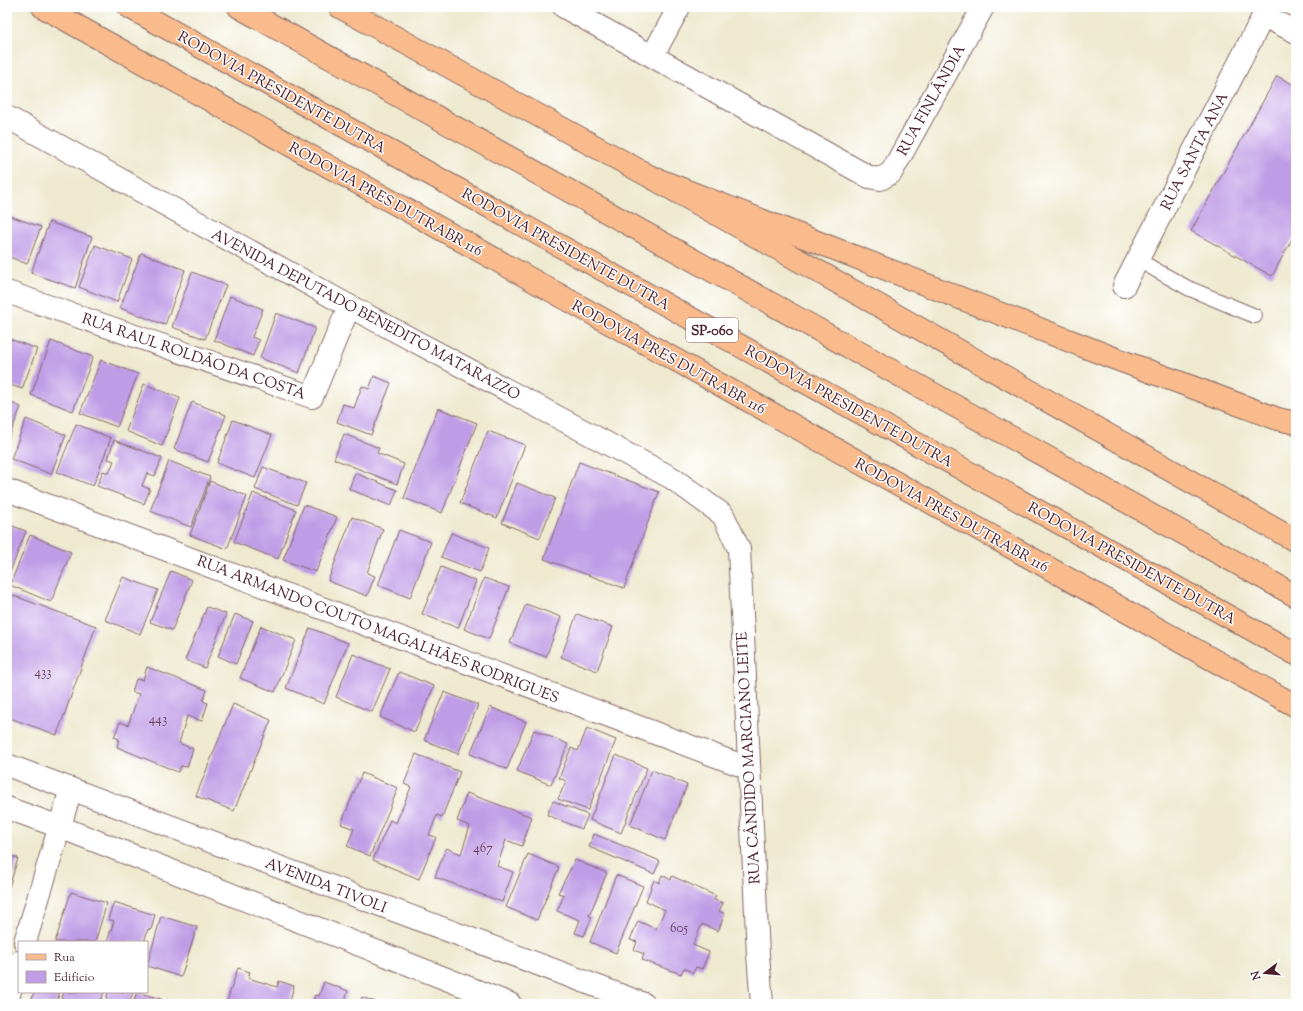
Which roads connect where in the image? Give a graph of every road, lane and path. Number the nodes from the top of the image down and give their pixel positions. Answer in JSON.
{"nodes":[{"id":1,"x":43,"y":7,"type":"edge"},
{"id":2,"x":129,"y":7,"type":"edge"},
{"id":3,"x":239,"y":7,"type":"edge"},
{"id":4,"x":340,"y":7,"type":"edge"},
{"id":5,"x":564,"y":7,"type":"edge"},
{"id":6,"x":679,"y":7,"type":"edge"},
{"id":7,"x":983,"y":7,"type":"edge"},
{"id":8,"x":1266,"y":11,"type":"edge"},
{"id":9,"x":1296,"y":32,"type":"edge"},
{"id":10,"x":652,"y":55,"type":"junction"},
{"id":11,"x":7,"y":117,"type":"edge"},
{"id":12,"x":651,"y":177,"type":"junction"},
{"id":13,"x":1138,"y":260,"type":"junction"},
{"id":14,"x":1124,"y":286,"type":"dead end"},
{"id":15,"x":7,"y":292,"type":"edge"},
{"id":16,"x":349,"y":306,"type":"junction"},
{"id":17,"x":1255,"y":316,"type":"dead end"},
{"id":18,"x":1296,"y":423,"type":"edge"},
{"id":19,"x":7,"y":490,"type":"edge"},
{"id":20,"x":723,"y":515,"type":"joint"},
{"id":21,"x":1296,"y":540,"type":"edge"},
{"id":22,"x":1296,"y":596,"type":"edge"},
{"id":23,"x":1296,"y":654,"type":"edge"},
{"id":24,"x":1296,"y":706,"type":"edge"},
{"id":25,"x":7,"y":765,"type":"edge"},
{"id":26,"x":748,"y":768,"type":"junction"},
{"id":27,"x":71,"y":789,"type":"junction"},
{"id":28,"x":7,"y":808,"type":"edge"},
{"id":29,"x":60,"y":827,"type":"junction"},
{"id":30,"x":25,"y":941,"type":"edge"},
{"id":31,"x":18,"y":965,"type":"edge"},
{"id":32,"x":7,"y":1001,"type":"edge"},
{"id":33,"x":510,"y":1004,"type":"edge"},
{"id":34,"x":644,"y":1004,"type":"edge"},
{"id":35,"x":762,"y":1004,"type":"edge"}],
"edges":[{"from":1,"to":24,"type":"main road","name":"RODOVIA PRES DUTRABR 116"},
{"from":2,"to":23,"type":"main road","name":"RODOVIA PRESIDENTE DUTRA","number":"SP-060"},
{"from":3,"to":22,"type":"main road"},
{"from":4,"to":12,"type":"main road"},
{"from":5,"to":10,"type":"street"},
{"from":6,"to":10,"type":"street"},
{"from":7,"to":10,"type":"street","name":"RUA FINLÂNDIA"},
{"from":8,"to":9,"type":"street","name":"RUA SANTA ANA"},
{"from":8,"to":13,"type":"street","name":"RUA SANTA ANA"},
{"from":11,"to":16,"type":"street","name":"AVENIDA DEPUTADO BENEDITO MATARAZZO"},
{"from":12,"to":18,"type":"main road"},
{"from":12,"to":21,"type":"main road"},
{"from":13,"to":14,"type":"street","name":"RUA SANTA ANA"},
{"from":13,"to":17,"type":"lane"},
{"from":15,"to":16,"type":"street","name":"RUA RAUL ROLDÃO DA COSTA"},
{"from":16,"to":20,"type":"street","name":"AVENIDA DEPUTADO BENEDITO MATARAZZO"},
{"from":19,"to":26,"type":"street","name":"RUA ARMANDO COUTO MAGALHÃES RODRIGUES"},
{"from":20,"to":26,"type":"street","name":"RUA CÂNDIDO MARCIANO LEITE"},
{"from":25,"to":27,"type":"street","name":"AVENIDA TIVOLI"},
{"from":26,"to":35,"type":"street","name":"RUA CÂNDIDO MARCIANO LEITE"},
{"from":27,"to":29,"type":"street"},
{"from":27,"to":34,"type":"street","name":"AVENIDA TIVOLI"},
{"from":28,"to":29,"type":"street"},
{"from":29,"to":30,"type":"street"},
{"from":29,"to":33,"type":"street"},
{"from":31,"to":32,"type":"street"}]}
